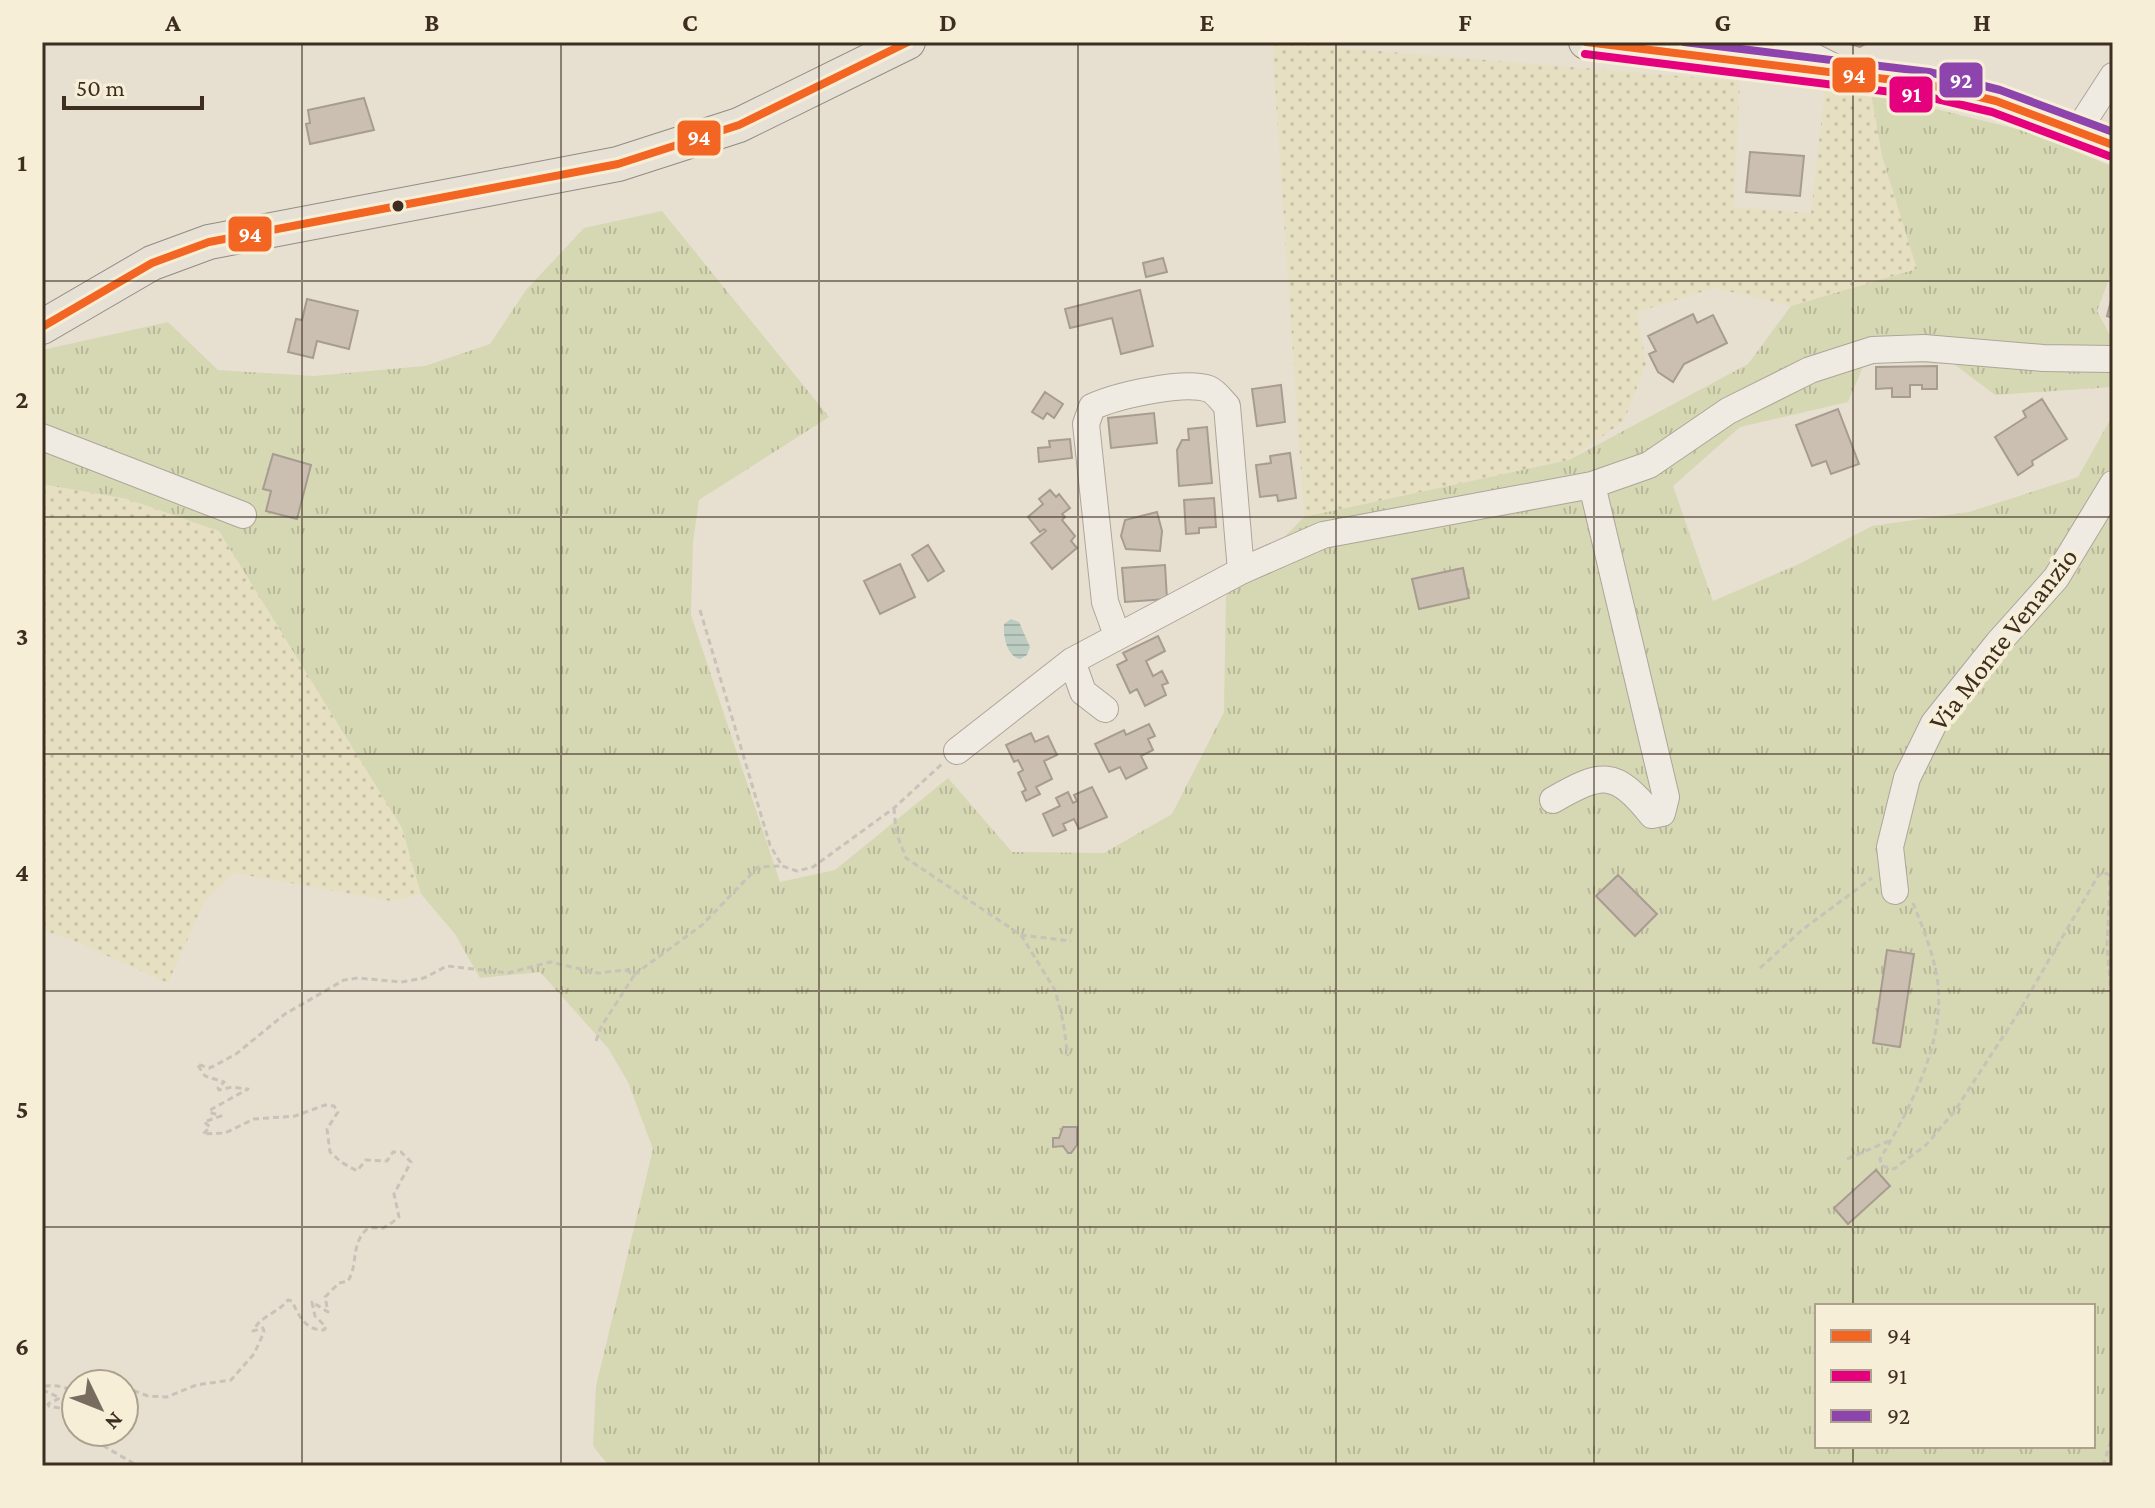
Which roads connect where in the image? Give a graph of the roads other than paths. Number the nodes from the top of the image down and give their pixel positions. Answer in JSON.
{"nodes":[{"id":1,"x":908,"y":42,"type":"edge"},
{"id":2,"x":1586,"y":42,"type":"edge"},
{"id":3,"x":1785,"y":42,"type":"edge"},
{"id":4,"x":1850,"y":75,"type":"junction"},
{"id":5,"x":2113,"y":76,"type":"edge"},
{"id":6,"x":2078,"y":130,"type":"junction"},
{"id":7,"x":2113,"y":145,"type":"edge"},
{"id":8,"x":42,"y":327,"type":"edge"},
{"id":9,"x":2113,"y":359,"type":"edge"},
{"id":10,"x":42,"y":437,"type":"edge"},
{"id":11,"x":2113,"y":484,"type":"edge"},
{"id":12,"x":1592,"y":485,"type":"junction"},
{"id":13,"x":243,"y":515,"type":"dead end"},
{"id":14,"x":1241,"y":571,"type":"junction"},
{"id":15,"x":1117,"y":635,"type":"junction"},
{"id":16,"x":1072,"y":661,"type":"junction"},
{"id":17,"x":1105,"y":709,"type":"dead end"},
{"id":18,"x":957,"y":751,"type":"road end"},
{"id":19,"x":1553,"y":800,"type":"dead end"},
{"id":20,"x":1903,"y":894,"type":"road end"}],
"edges":[{"from":1,"to":8,"type":"main road"},
{"from":2,"to":4,"type":"main road"},
{"from":3,"to":4,"type":"street"},
{"from":4,"to":6,"type":"main road"},
{"from":5,"to":6,"type":"street"},
{"from":6,"to":7,"type":"main road"},
{"from":9,"to":12,"type":"street"},
{"from":10,"to":13,"type":"street"},
{"from":11,"to":20,"type":"street","name":"Via Monte Venanzio"},
{"from":12,"to":14,"type":"street"},
{"from":12,"to":19,"type":"street"},
{"from":14,"to":15,"type":"street"},
{"from":14,"to":15,"type":"street"},
{"from":15,"to":16,"type":"street"},
{"from":16,"to":17,"type":"street"},
{"from":16,"to":18,"type":"street"}]}
